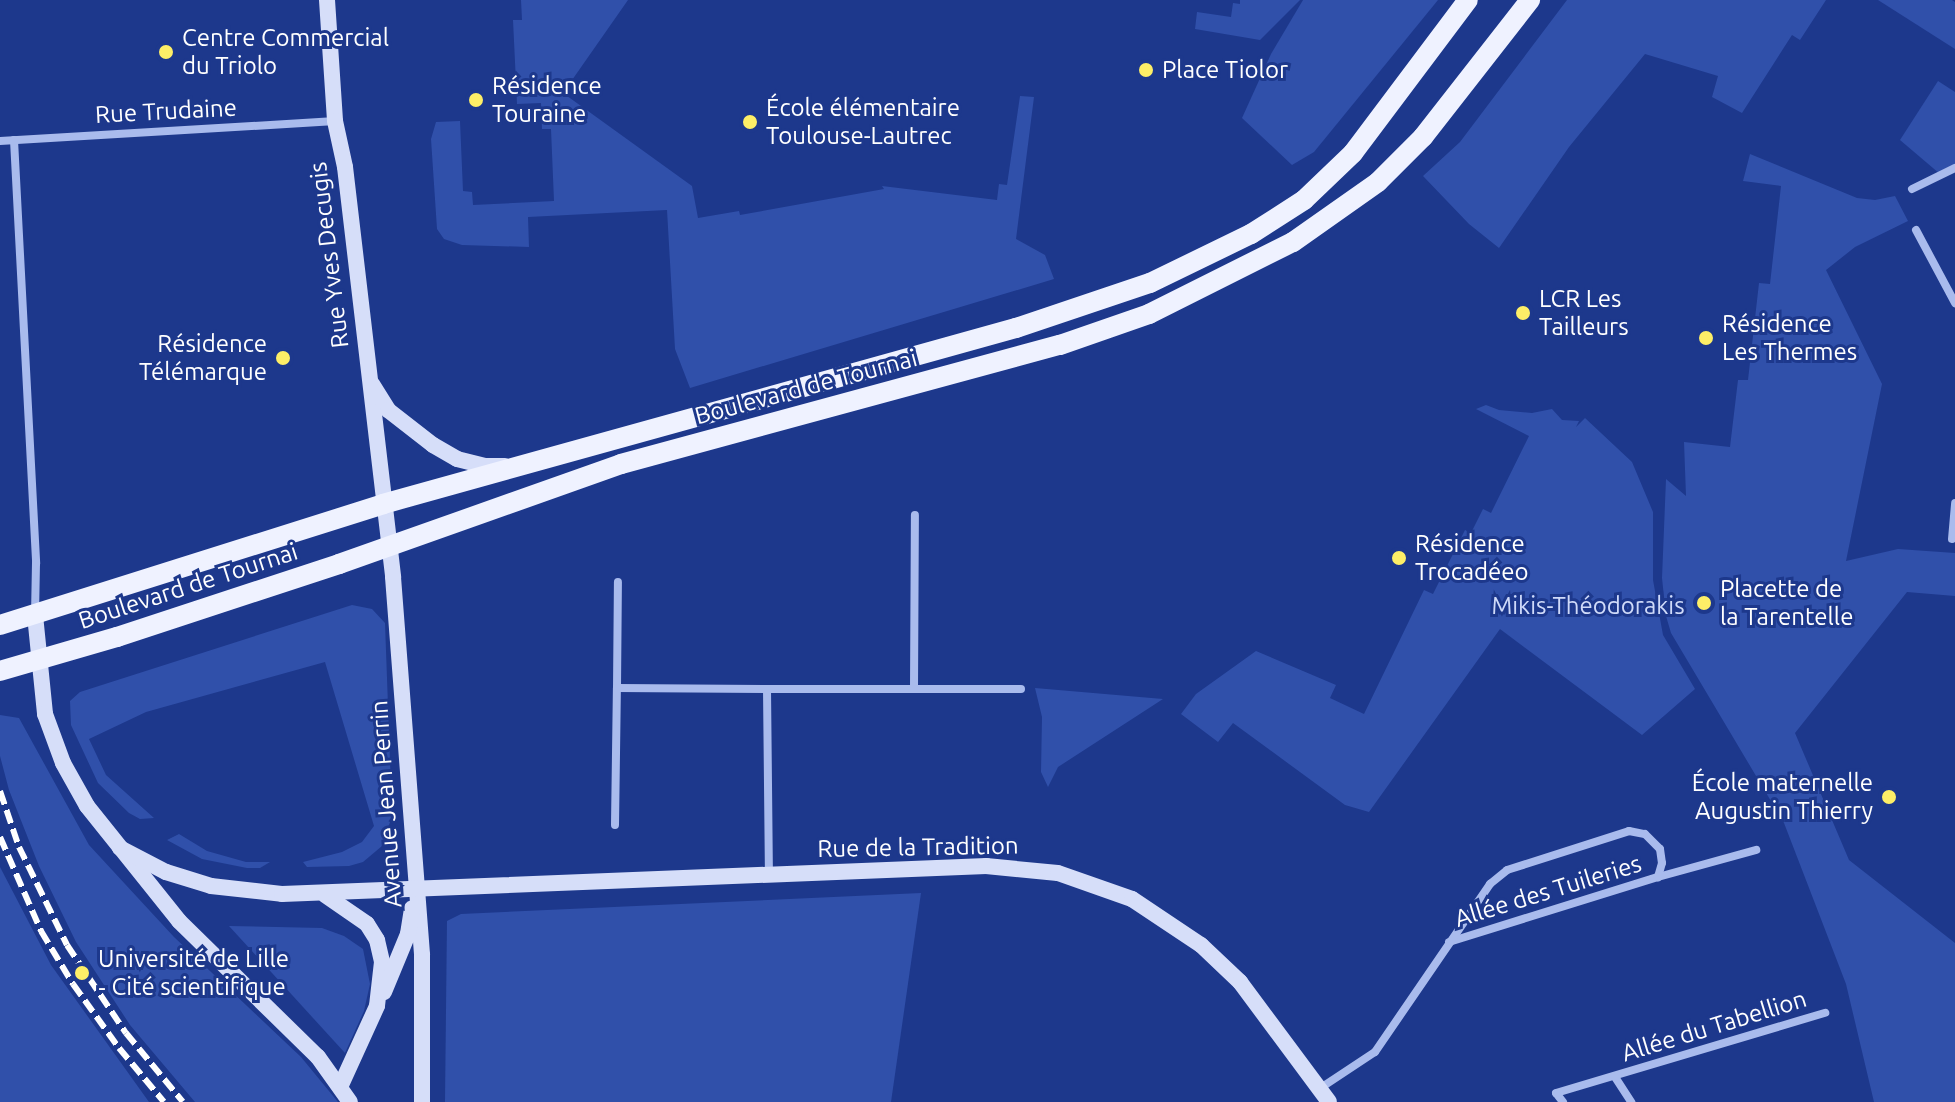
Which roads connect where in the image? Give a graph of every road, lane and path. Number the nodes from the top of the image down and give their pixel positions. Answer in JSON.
{"nodes":[{"id":1,"x":327,"y":0,"type":"edge"},
{"id":2,"x":1468,"y":0,"type":"edge"},
{"id":3,"x":1530,"y":0,"type":"edge"},
{"id":4,"x":335,"y":121,"type":"junction"},
{"id":5,"x":14,"y":140,"type":"junction"},
{"id":6,"x":0,"y":141,"type":"edge"},
{"id":7,"x":1955,"y":168,"type":"edge"},
{"id":8,"x":1912,"y":189,"type":"dead end"},
{"id":9,"x":1916,"y":230,"type":"dead end"},
{"id":10,"x":1955,"y":303,"type":"edge"},
{"id":11,"x":367,"y":375,"type":"junction"},
{"id":12,"x":518,"y":465,"type":"junction"},
{"id":13,"x":1955,"y":503,"type":"edge"},
{"id":14,"x":383,"y":504,"type":"junction"},
{"id":15,"x":915,"y":515,"type":"dead end"},
{"id":16,"x":1952,"y":539,"type":"dead end"},
{"id":17,"x":389,"y":547,"type":"junction"},
{"id":18,"x":618,"y":582,"type":"dead end"},
{"id":19,"x":35,"y":615,"type":"junction"},
{"id":20,"x":0,"y":625,"type":"edge"},
{"id":21,"x":38,"y":660,"type":"junction"},
{"id":22,"x":0,"y":671,"type":"edge"},
{"id":23,"x":617,"y":688,"type":"junction"},
{"id":24,"x":914,"y":688,"type":"junction"},
{"id":25,"x":767,"y":689,"type":"junction"},
{"id":26,"x":1021,"y":689,"type":"dead end"},
{"id":27,"x":615,"y":825,"type":"dead end"},
{"id":28,"x":120,"y":848,"type":"junction"},
{"id":29,"x":1756,"y":850,"type":"dead end"},
{"id":30,"x":769,"y":875,"type":"junction"},
{"id":31,"x":1658,"y":877,"type":"junction"},
{"id":32,"x":415,"y":891,"type":"junction"},
{"id":33,"x":324,"y":894,"type":"junction"},
{"id":34,"x":1449,"y":942,"type":"junction"},
{"id":35,"x":377,"y":1006,"type":"junction"},
{"id":36,"x":1825,"y":1013,"type":"dead end"},
{"id":37,"x":1615,"y":1077,"type":"junction"},
{"id":38,"x":341,"y":1085,"type":"junction"},
{"id":39,"x":1324,"y":1095,"type":"edge"},
{"id":40,"x":350,"y":1102,"type":"edge"},
{"id":41,"x":422,"y":1102,"type":"edge"},
{"id":42,"x":1563,"y":1102,"type":"edge"},
{"id":43,"x":1631,"y":1102,"type":"edge"}],
"edges":[{"from":1,"to":4,"type":"street","name":"Rue Yves Decugis"},
{"from":2,"to":12,"type":"main road","name":"Boulevard de Tournai"},
{"from":3,"to":17,"type":"main road","name":"Boulevard de Tournai"},
{"from":4,"to":5,"type":"street","name":"Rue Trudaine"},
{"from":4,"to":11,"type":"street","name":"Rue Yves Decugis"},
{"from":5,"to":6,"type":"street","name":"Rue Trudaine"},
{"from":5,"to":19,"type":"street"},
{"from":7,"to":8,"type":"street"},
{"from":9,"to":10,"type":"street"},
{"from":11,"to":12,"type":"street","name":"Boulevard de Tournai"},
{"from":11,"to":14,"type":"street","name":"Rue Yves Decugis"},
{"from":12,"to":14,"type":"main road","name":"Boulevard de Tournai"},
{"from":13,"to":16,"type":"street"},
{"from":14,"to":17,"type":"street","name":"Avenue Jean Perrin"},
{"from":14,"to":19,"type":"main road","name":"Boulevard de Tournai"},
{"from":15,"to":24,"type":"street"},
{"from":17,"to":21,"type":"main road","name":"Boulevard de Tournai"},
{"from":17,"to":32,"type":"street","name":"Avenue Jean Perrin"},
{"from":18,"to":23,"type":"street"},
{"from":19,"to":20,"type":"main road","name":"Boulevard de Tournai"},
{"from":19,"to":21,"type":"street"},
{"from":21,"to":22,"type":"main road","name":"Boulevard de Tournai"},
{"from":21,"to":28,"type":"street"},
{"from":23,"to":25,"type":"street"},
{"from":23,"to":27,"type":"street"},
{"from":24,"to":25,"type":"street"},
{"from":24,"to":26,"type":"street"},
{"from":25,"to":30,"type":"street"},
{"from":28,"to":33,"type":"street","name":"Rue de la Tradition"},
{"from":28,"to":38,"type":"street"},
{"from":29,"to":31,"type":"street","name":"Allée des Tuileries"},
{"from":30,"to":32,"type":"street","name":"Rue de la Tradition"},
{"from":30,"to":39,"type":"street","name":"Rue de la Tradition"},
{"from":31,"to":34,"type":"street","name":"Allée des Tuileries"},
{"from":31,"to":34,"type":"street","name":"Allée des Tuileries"},
{"from":32,"to":33,"type":"street","name":"Rue de la Tradition"},
{"from":32,"to":35,"type":"street"},
{"from":32,"to":41,"type":"street","name":"Avenue Jean Perrin"},
{"from":33,"to":35,"type":"street"},
{"from":34,"to":39,"type":"street","name":"Allée des Tuileries"},
{"from":35,"to":38,"type":"street"},
{"from":36,"to":37,"type":"street","name":"Allée du Tabellion"},
{"from":37,"to":42,"type":"street","name":"Allée du Tabellion"},
{"from":37,"to":43,"type":"street","name":"Allée du Tabellion"},
{"from":38,"to":40,"type":"street"}]}
